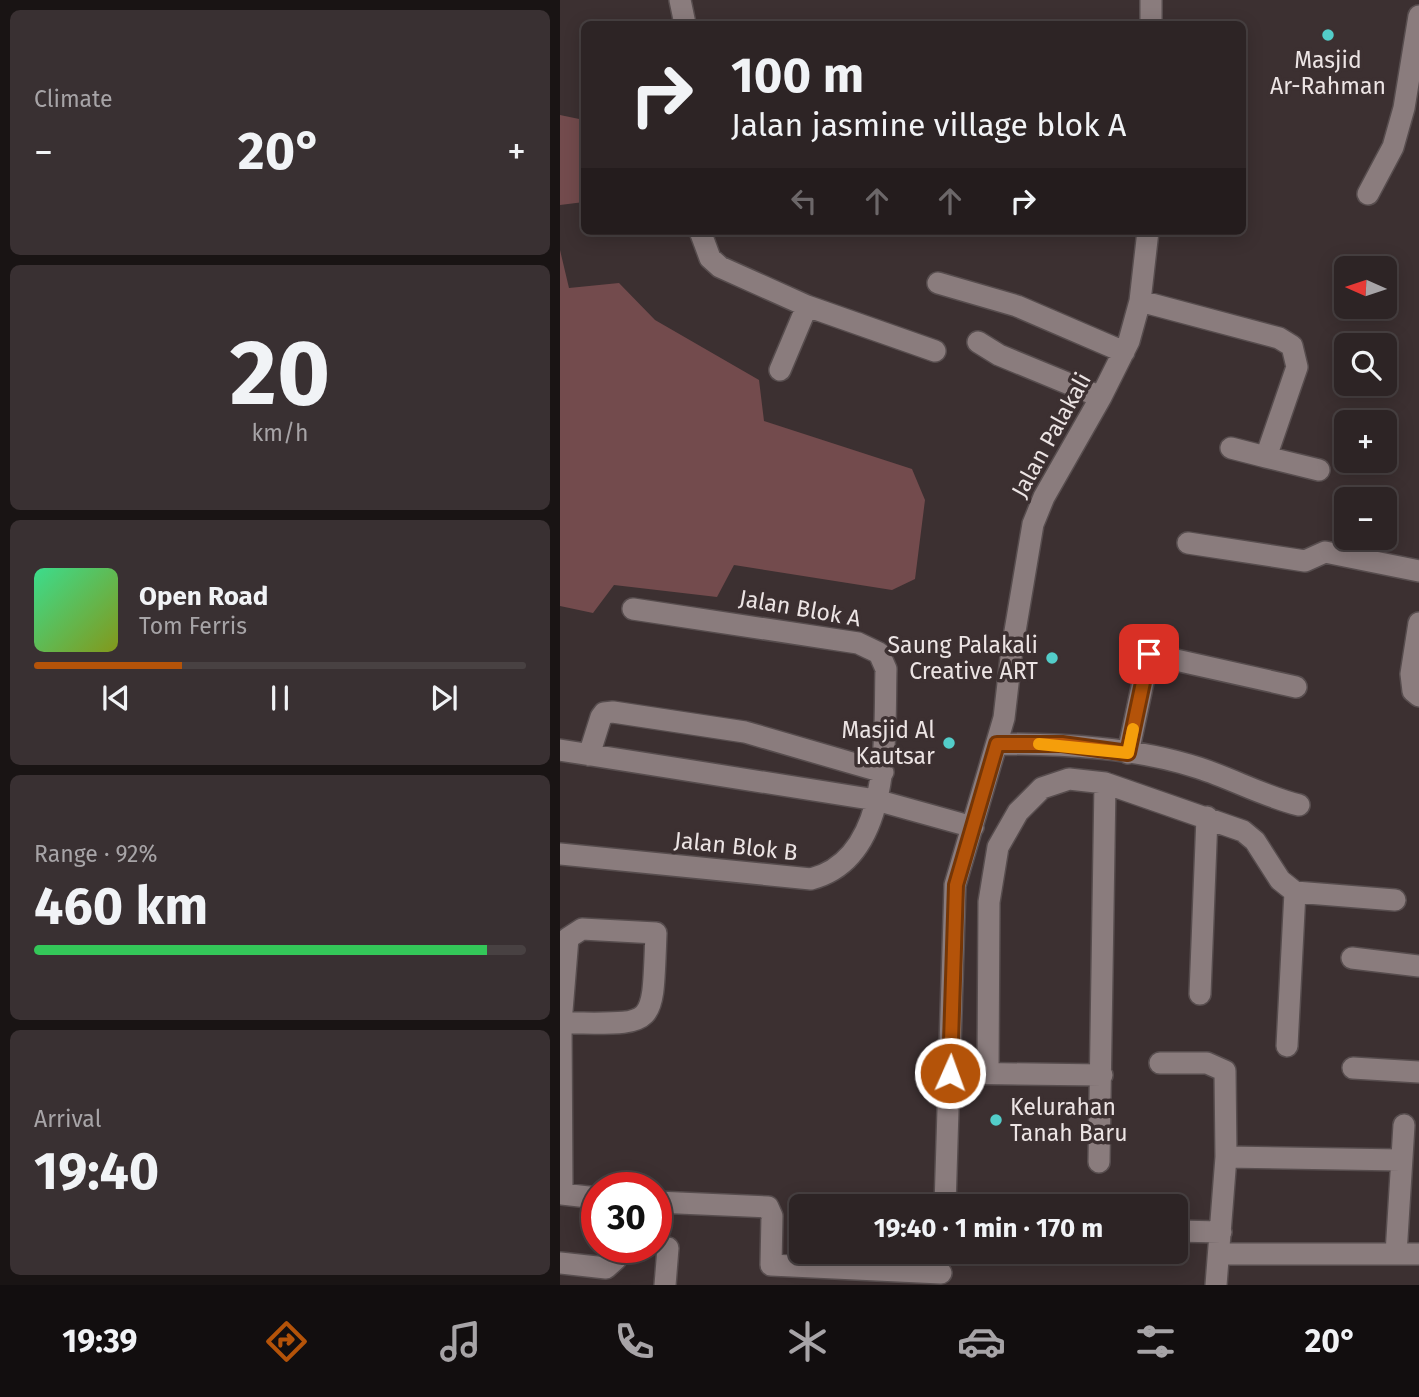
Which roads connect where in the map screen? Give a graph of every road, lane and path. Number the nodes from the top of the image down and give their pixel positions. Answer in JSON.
{"nodes":[{"id":1,"x":680,"y":0,"type":"edge"},
{"id":2,"x":1151,"y":0,"type":"edge"},
{"id":3,"x":1419,"y":16,"type":"edge"},
{"id":4,"x":684,"y":21,"type":"edge"},
{"id":5,"x":1151,"y":21,"type":"edge"},
{"id":6,"x":1368,"y":194,"type":"dead end"},
{"id":7,"x":701,"y":235,"type":"edge"},
{"id":8,"x":1147,"y":235,"type":"edge"},
{"id":9,"x":938,"y":283,"type":"dead end"},
{"id":10,"x":1140,"y":301,"type":"junction"},
{"id":11,"x":807,"y":306,"type":"junction"},
{"id":12,"x":978,"y":342,"type":"dead end"},
{"id":13,"x":935,"y":351,"type":"dead end"},
{"id":14,"x":1124,"y":352,"type":"junction"},
{"id":15,"x":780,"y":370,"type":"dead end"},
{"id":16,"x":1101,"y":397,"type":"junction"},
{"id":17,"x":1231,"y":448,"type":"dead end"},
{"id":18,"x":1266,"y":457,"type":"junction"},
{"id":19,"x":1319,"y":470,"type":"dead end"},
{"id":20,"x":1188,"y":543,"type":"dead end"},
{"id":21,"x":1419,"y":571,"type":"edge"},
{"id":22,"x":634,"y":609,"type":"dead end"},
{"id":23,"x":1419,"y":623,"type":"edge"},
{"id":24,"x":1296,"y":687,"type":"dead end"},
{"id":25,"x":1419,"y":695,"type":"edge"},
{"id":26,"x":997,"y":744,"type":"junction"},
{"id":27,"x":560,"y":750,"type":"edge"},
{"id":28,"x":1128,"y":753,"type":"junction"},
{"id":29,"x":589,"y":755,"type":"junction"},
{"id":30,"x":883,"y":772,"type":"junction"},
{"id":31,"x":1105,"y":783,"type":"junction"},
{"id":32,"x":876,"y":800,"type":"junction"},
{"id":33,"x":1299,"y":805,"type":"dead end"},
{"id":34,"x":1207,"y":817,"type":"junction"},
{"id":35,"x":973,"y":827,"type":"junction"},
{"id":36,"x":560,"y":854,"type":"edge"},
{"id":37,"x":1295,"y":892,"type":"junction"},
{"id":38,"x":1395,"y":900,"type":"dead end"},
{"id":39,"x":1352,"y":958,"type":"dead end"},
{"id":40,"x":1419,"y":966,"type":"edge"},
{"id":41,"x":1200,"y":994,"type":"dead end"},
{"id":42,"x":561,"y":1023,"type":"edge"},
{"id":43,"x":1287,"y":1046,"type":"dead end"},
{"id":44,"x":1160,"y":1063,"type":"dead end"},
{"id":45,"x":1353,"y":1068,"type":"dead end"},
{"id":46,"x":1419,"y":1072,"type":"edge"},
{"id":47,"x":950,"y":1073,"type":"junction"},
{"id":48,"x":988,"y":1073,"type":"junction"},
{"id":49,"x":1102,"y":1074,"type":"junction"},
{"id":50,"x":1404,"y":1125,"type":"dead end"},
{"id":51,"x":1226,"y":1157,"type":"junction"},
{"id":52,"x":1399,"y":1160,"type":"junction"},
{"id":53,"x":1099,"y":1162,"type":"dead end"},
{"id":54,"x":945,"y":1194,"type":"edge"},
{"id":55,"x":561,"y":1195,"type":"edge"},
{"id":56,"x":581,"y":1197,"type":"edge"},
{"id":57,"x":672,"y":1203,"type":"edge"},
{"id":58,"x":1188,"y":1231,"type":"edge"},
{"id":59,"x":1221,"y":1232,"type":"junction"},
{"id":60,"x":1219,"y":1254,"type":"junction"},
{"id":61,"x":1419,"y":1254,"type":"edge"},
{"id":62,"x":1396,"y":1255,"type":"junction"},
{"id":63,"x":560,"y":1263,"type":"edge"},
{"id":64,"x":611,"y":1263,"type":"edge"},
{"id":65,"x":667,"y":1263,"type":"edge"},
{"id":66,"x":771,"y":1275,"type":"edge"},
{"id":67,"x":941,"y":1279,"type":"edge"},
{"id":68,"x":665,"y":1285,"type":"edge"},
{"id":69,"x":1216,"y":1285,"type":"edge"}],
"edges":[{"from":1,"to":4,"type":"street"},
{"from":2,"to":5,"type":"street"},
{"from":3,"to":6,"type":"street"},
{"from":7,"to":11,"type":"street"},
{"from":8,"to":10,"type":"street","name":"Jalan Palakali"},
{"from":9,"to":14,"type":"street"},
{"from":10,"to":14,"type":"street","name":"Jalan Palakali"},
{"from":10,"to":18,"type":"street"},
{"from":11,"to":13,"type":"street"},
{"from":11,"to":15,"type":"street"},
{"from":12,"to":16,"type":"street"},
{"from":14,"to":16,"type":"street","name":"Jalan Palakali"},
{"from":16,"to":26,"type":"street","name":"Jalan Palakali"},
{"from":17,"to":18,"type":"street"},
{"from":18,"to":19,"type":"street"},
{"from":20,"to":21,"type":"street"},
{"from":22,"to":30,"type":"street","name":"Jalan Blok A"},
{"from":23,"to":25,"type":"street"},
{"from":24,"to":28,"type":"street"},
{"from":26,"to":28,"type":"street"},
{"from":26,"to":35,"type":"street","name":"Jalan Palakali"},
{"from":27,"to":29,"type":"street"},
{"from":28,"to":33,"type":"street"},
{"from":29,"to":30,"type":"street"},
{"from":29,"to":32,"type":"street"},
{"from":30,"to":32,"type":"street","name":"Jalan Blok B"},
{"from":31,"to":34,"type":"street"},
{"from":31,"to":48,"type":"street"},
{"from":31,"to":49,"type":"street"},
{"from":32,"to":35,"type":"street"},
{"from":32,"to":36,"type":"street","name":"Jalan Blok B"},
{"from":34,"to":37,"type":"street"},
{"from":34,"to":41,"type":"street"},
{"from":35,"to":47,"type":"street","name":"Jalan Palakali"},
{"from":37,"to":38,"type":"street"},
{"from":37,"to":43,"type":"street"},
{"from":39,"to":40,"type":"street"},
{"from":42,"to":42,"type":"street"},
{"from":42,"to":55,"type":"street"},
{"from":44,"to":51,"type":"street"},
{"from":45,"to":46,"type":"street"},
{"from":47,"to":48,"type":"street"},
{"from":47,"to":54,"type":"street","name":"Jalan Palakali"},
{"from":48,"to":49,"type":"street"},
{"from":49,"to":53,"type":"street"},
{"from":50,"to":52,"type":"street"},
{"from":51,"to":52,"type":"street"},
{"from":51,"to":59,"type":"street"},
{"from":52,"to":62,"type":"street"},
{"from":55,"to":56,"type":"street"},
{"from":57,"to":66,"type":"street"},
{"from":58,"to":59,"type":"street"},
{"from":59,"to":60,"type":"street"},
{"from":60,"to":62,"type":"street"},
{"from":60,"to":69,"type":"street"},
{"from":61,"to":62,"type":"street"},
{"from":63,"to":64,"type":"street"},
{"from":65,"to":68,"type":"street"},
{"from":66,"to":67,"type":"street"}]}
